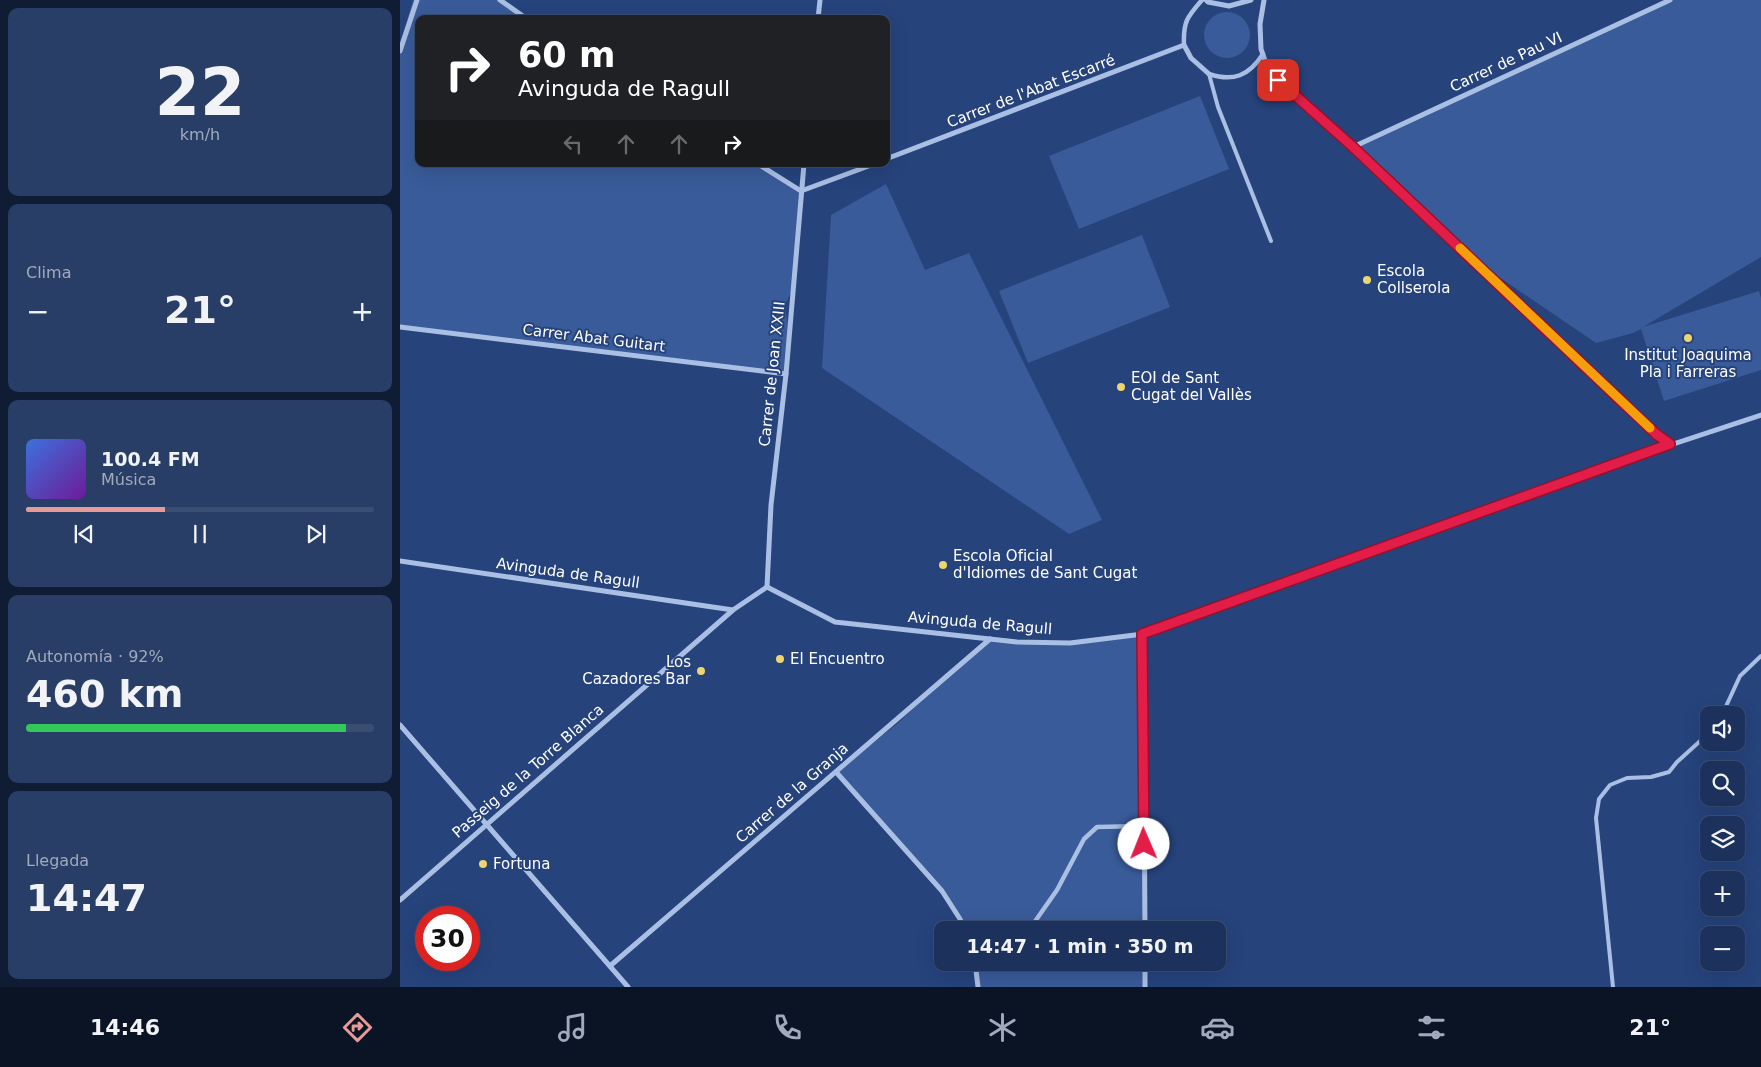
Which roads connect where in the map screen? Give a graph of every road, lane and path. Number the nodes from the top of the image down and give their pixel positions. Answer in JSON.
{"nodes":[{"id":1,"x":417,"y":0,"type":"edge"},
{"id":2,"x":500,"y":0,"type":"edge"},
{"id":3,"x":820,"y":0,"type":"edge"},
{"id":4,"x":1204,"y":0,"type":"edge"},
{"id":5,"x":1251,"y":0,"type":"edge"},
{"id":6,"x":1264,"y":0,"type":"edge"},
{"id":7,"x":1670,"y":0,"type":"edge"},
{"id":8,"x":521,"y":15,"type":"edge"},
{"id":9,"x":818,"y":15,"type":"edge"},
{"id":10,"x":1184,"y":46,"type":"junction"},
{"id":11,"x":400,"y":52,"type":"edge"},
{"id":12,"x":1263,"y":54,"type":"junction"},
{"id":13,"x":1209,"y":74,"type":"junction"},
{"id":14,"x":1353,"y":147,"type":"junction"},
{"id":15,"x":890,"y":157,"type":"edge"},
{"id":16,"x":763,"y":167,"type":"edge"},
{"id":17,"x":804,"y":167,"type":"edge"},
{"id":18,"x":866,"y":167,"type":"edge"},
{"id":19,"x":802,"y":191,"type":"junction"},
{"id":20,"x":1271,"y":241,"type":"dead end"},
{"id":21,"x":400,"y":327,"type":"edge"},
{"id":22,"x":786,"y":374,"type":"junction"},
{"id":23,"x":1761,"y":415,"type":"edge"},
{"id":24,"x":1670,"y":444,"type":"junction"},
{"id":25,"x":400,"y":560,"type":"edge"},
{"id":26,"x":767,"y":587,"type":"junction"},
{"id":27,"x":733,"y":610,"type":"junction"},
{"id":28,"x":1142,"y":634,"type":"junction"},
{"id":29,"x":990,"y":639,"type":"junction"},
{"id":30,"x":1761,"y":656,"type":"edge"},
{"id":31,"x":1726,"y":706,"type":"edge"},
{"id":32,"x":400,"y":725,"type":"edge"},
{"id":33,"x":1700,"y":741,"type":"edge"},
{"id":34,"x":836,"y":772,"type":"junction"},
{"id":35,"x":486,"y":824,"type":"junction"},
{"id":36,"x":1144,"y":826,"type":"junction"},
{"id":37,"x":400,"y":900,"type":"edge"},
{"id":38,"x":961,"y":921,"type":"edge"},
{"id":39,"x":1036,"y":921,"type":"edge"},
{"id":40,"x":1145,"y":921,"type":"edge"},
{"id":41,"x":610,"y":966,"type":"junction"},
{"id":42,"x":976,"y":971,"type":"edge"},
{"id":43,"x":1145,"y":971,"type":"edge"},
{"id":44,"x":628,"y":987,"type":"edge"},
{"id":45,"x":978,"y":987,"type":"edge"},
{"id":46,"x":1145,"y":987,"type":"edge"},
{"id":47,"x":1613,"y":987,"type":"edge"}],
"edges":[{"from":1,"to":11,"type":"street"},
{"from":2,"to":8,"type":"street"},
{"from":3,"to":9,"type":"street"},
{"from":4,"to":5,"type":"street"},
{"from":4,"to":10,"type":"street"},
{"from":6,"to":12,"type":"street"},
{"from":7,"to":14,"type":"street","name":"Carrer de Pau VI"},
{"from":10,"to":13,"type":"street"},
{"from":10,"to":15,"type":"street","name":"Carrer de l'Abat Escarré"},
{"from":12,"to":13,"type":"street"},
{"from":12,"to":14,"type":"street"},
{"from":13,"to":20,"type":"lane"},
{"from":14,"to":24,"type":"street"},
{"from":16,"to":19,"type":"street"},
{"from":17,"to":19,"type":"street","name":"Carrer de Joan XXIII"},
{"from":18,"to":19,"type":"street"},
{"from":19,"to":22,"type":"street","name":"Carrer de Joan XXIII"},
{"from":21,"to":22,"type":"street","name":"Carrer Abat Guitart"},
{"from":22,"to":26,"type":"street","name":"Carrer de Joan XXIII"},
{"from":23,"to":24,"type":"street","name":"Avinguda de Ragull"},
{"from":24,"to":28,"type":"street","name":"Avinguda de Ragull"},
{"from":25,"to":27,"type":"street","name":"Avinguda de Ragull"},
{"from":26,"to":27,"type":"street","name":"Passeig de la Torre Blanca"},
{"from":26,"to":29,"type":"street","name":"Avinguda de Ragull"},
{"from":27,"to":35,"type":"street","name":"Passeig de la Torre Blanca"},
{"from":28,"to":29,"type":"street","name":"Avinguda de Ragull"},
{"from":28,"to":36,"type":"street"},
{"from":29,"to":34,"type":"street","name":"Carrer de la Granja"},
{"from":30,"to":31,"type":"lane"},
{"from":32,"to":35,"type":"street"},
{"from":33,"to":47,"type":"lane"},
{"from":34,"to":38,"type":"street"},
{"from":34,"to":41,"type":"street","name":"Carrer de la Granja"},
{"from":35,"to":37,"type":"street","name":"Passeig de la Torre Blanca"},
{"from":35,"to":41,"type":"street"},
{"from":36,"to":39,"type":"street"},
{"from":36,"to":40,"type":"street"},
{"from":41,"to":44,"type":"street"},
{"from":42,"to":45,"type":"street"},
{"from":43,"to":46,"type":"street"}]}
